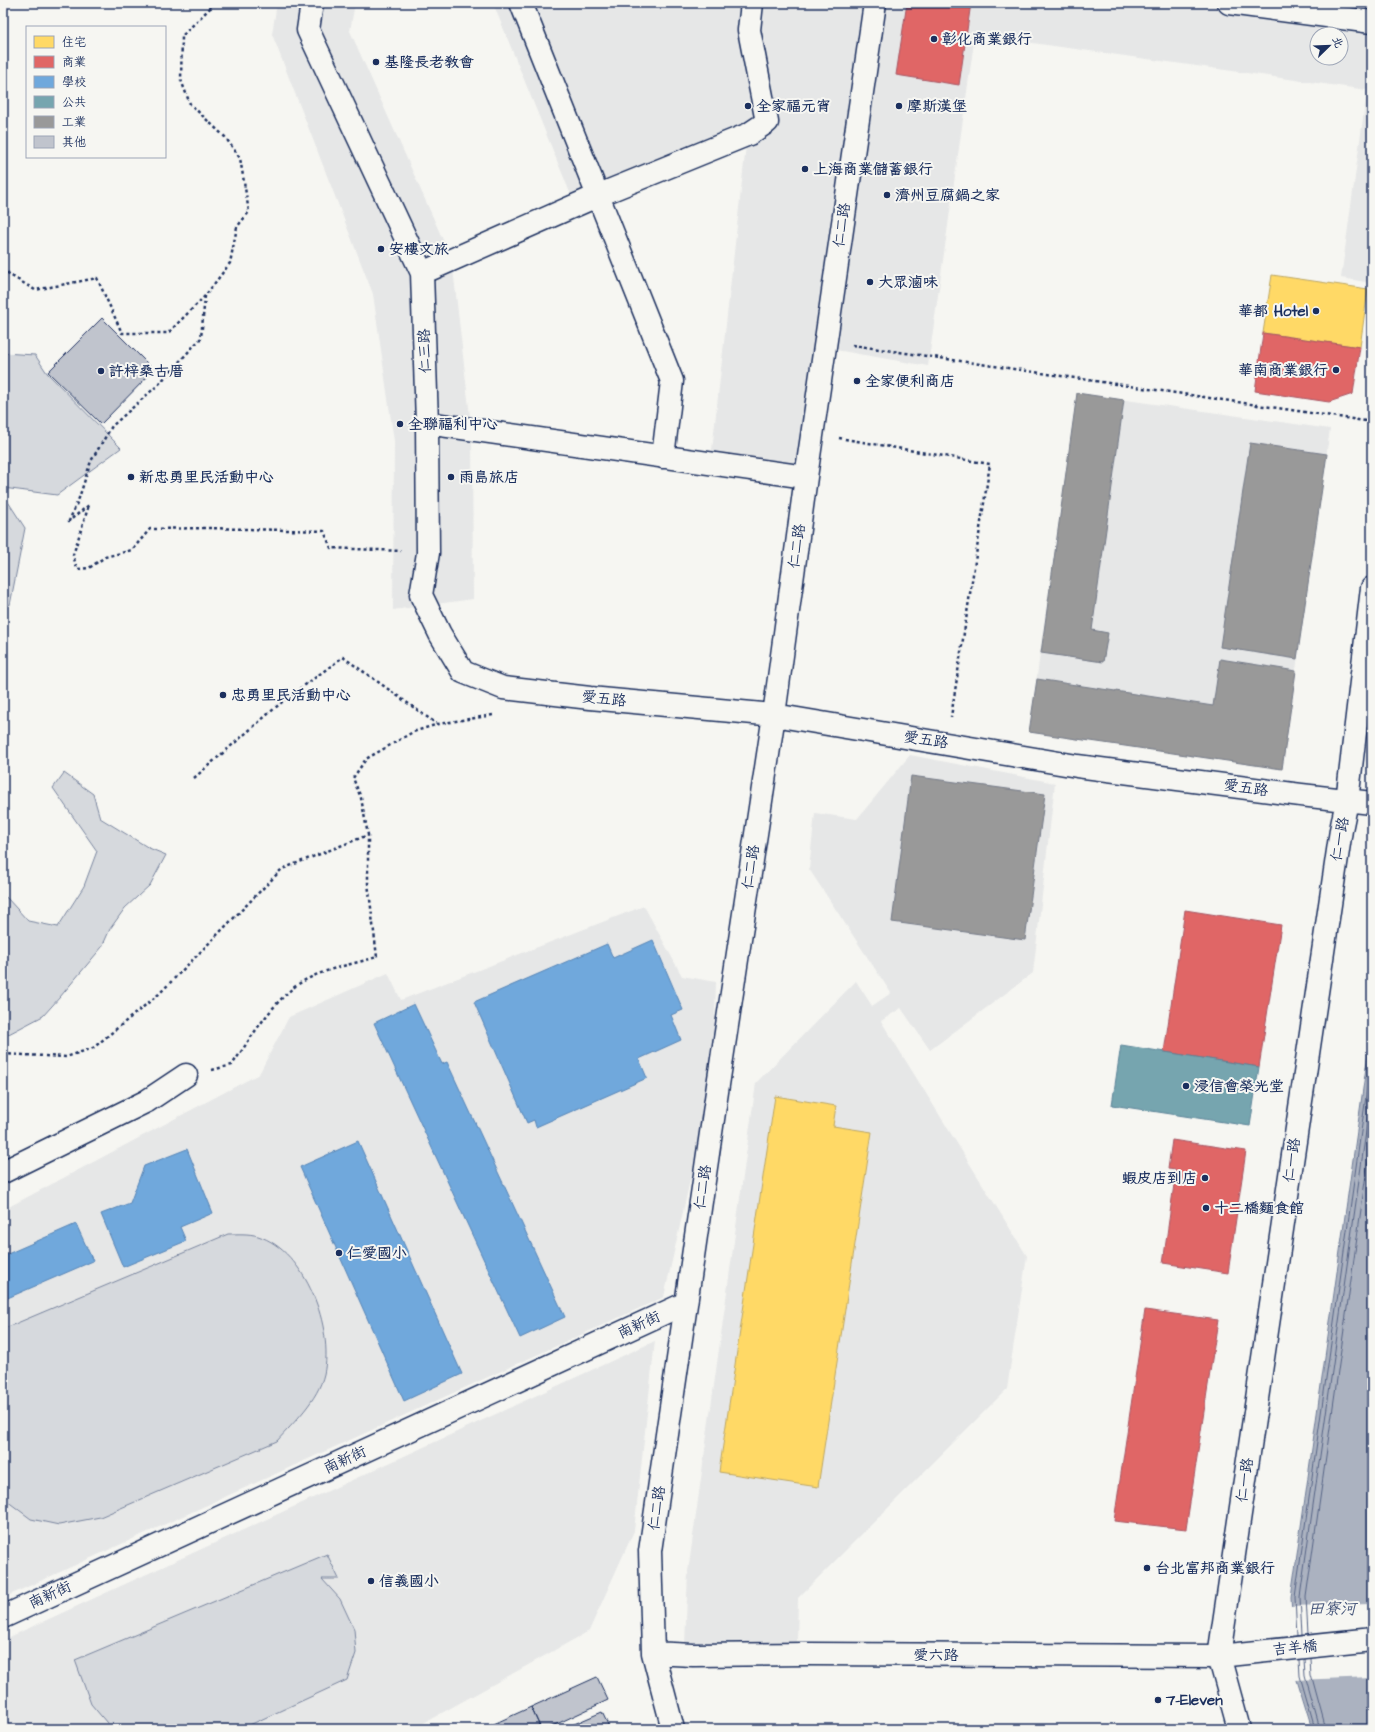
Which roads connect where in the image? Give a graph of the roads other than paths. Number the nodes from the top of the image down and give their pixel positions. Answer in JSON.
{"nodes":[{"id":1,"x":312,"y":3,"type":"edge"},
{"id":2,"x":521,"y":3,"type":"edge"},
{"id":3,"x":752,"y":3,"type":"edge"},
{"id":4,"x":875,"y":3,"type":"edge"},
{"id":5,"x":1229,"y":3,"type":"edge"},
{"id":6,"x":1372,"y":22,"type":"edge"},
{"id":7,"x":598,"y":195,"type":"junction"},
{"id":8,"x":422,"y":273,"type":"junction"},
{"id":9,"x":427,"y":423,"type":"junction"},
{"id":10,"x":663,"y":457,"type":"junction"},
{"id":11,"x":806,"y":477,"type":"junction"},
{"id":12,"x":1372,"y":588,"type":"edge"},
{"id":13,"x":503,"y":688,"type":"joint"},
{"id":14,"x":774,"y":716,"type":"junction"},
{"id":15,"x":1347,"y":800,"type":"junction"},
{"id":16,"x":1372,"y":803,"type":"edge"},
{"id":17,"x":186,"y":1075,"type":"road end"},
{"id":18,"x":3,"y":1172,"type":"edge"},
{"id":19,"x":686,"y":1303,"type":"junction"},
{"id":20,"x":3,"y":1617,"type":"edge"},
{"id":21,"x":1372,"y":1640,"type":"edge"},
{"id":22,"x":653,"y":1653,"type":"junction"},
{"id":23,"x":1219,"y":1656,"type":"junction"},
{"id":24,"x":673,"y":1729,"type":"edge"},
{"id":25,"x":1239,"y":1729,"type":"edge"}],
"edges":[{"from":1,"to":8,"type":"street","name":"仁三路"},
{"from":2,"to":7,"type":"street"},
{"from":3,"to":7,"type":"street"},
{"from":4,"to":11,"type":"street","name":"仁二路"},
{"from":5,"to":6,"type":"street"},
{"from":7,"to":8,"type":"street"},
{"from":7,"to":10,"type":"street"},
{"from":8,"to":9,"type":"street","name":"仁三路"},
{"from":9,"to":10,"type":"street"},
{"from":9,"to":13,"type":"street","name":"仁三路"},
{"from":10,"to":11,"type":"street"},
{"from":11,"to":14,"type":"street","name":"仁二路"},
{"from":12,"to":15,"type":"street","name":"仁一路"},
{"from":13,"to":14,"type":"street","name":"愛五路"},
{"from":14,"to":15,"type":"street","name":"愛五路"},
{"from":14,"to":19,"type":"street","name":"仁二路"},
{"from":15,"to":16,"type":"street","name":"愛五路"},
{"from":15,"to":23,"type":"street","name":"仁一路"},
{"from":17,"to":18,"type":"street"},
{"from":19,"to":20,"type":"street","name":"南新街"},
{"from":19,"to":22,"type":"street","name":"仁二路"},
{"from":21,"to":23,"type":"street","name":"吉羊橋"},
{"from":22,"to":23,"type":"street","name":"愛六路"},
{"from":22,"to":24,"type":"street","name":"仁二路"},
{"from":23,"to":25,"type":"street","name":"仁一路"}]}
